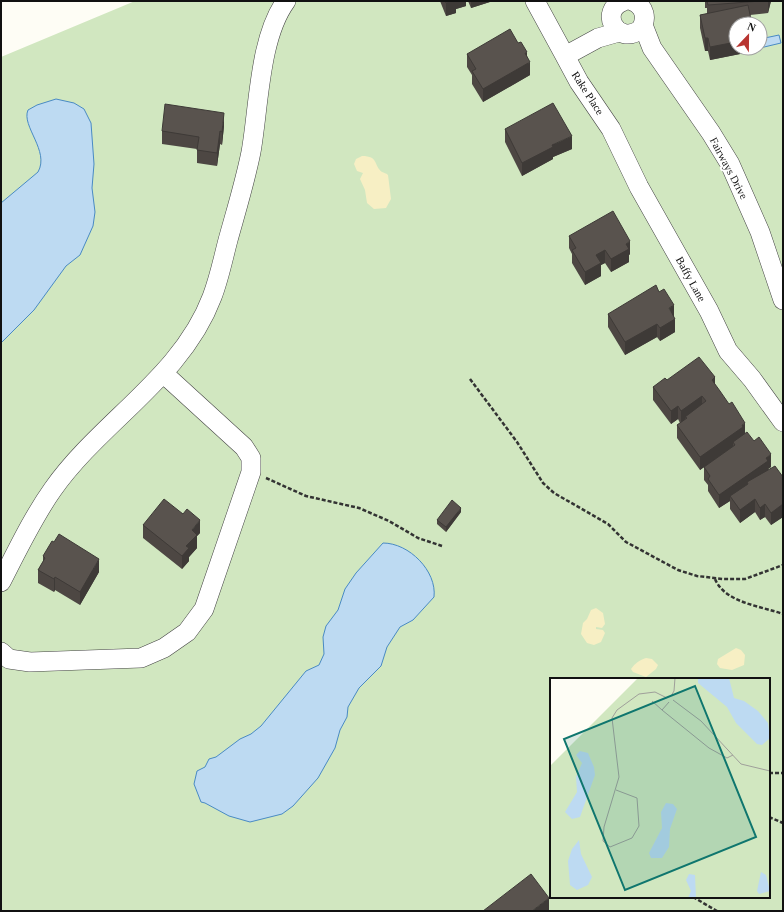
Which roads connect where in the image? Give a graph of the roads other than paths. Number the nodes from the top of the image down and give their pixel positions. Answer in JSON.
{"nodes":[{"id":1,"x":286,"y":1,"type":"edge"},
{"id":2,"x":535,"y":1,"type":"edge"},
{"id":3,"x":628,"y":12,"type":"edge"},
{"id":4,"x":565,"y":56,"type":"junction"},
{"id":5,"x":611,"y":129,"type":"joint"},
{"id":6,"x":783,"y":300,"type":"edge"},
{"id":7,"x":163,"y":373,"type":"junction"},
{"id":8,"x":783,"y":422,"type":"edge"},
{"id":9,"x":1,"y":582,"type":"edge"},
{"id":10,"x":1,"y":652,"type":"edge"}],
"edges":[{"from":1,"to":7,"type":"street"},
{"from":2,"to":4,"type":"street","name":"Rake Place"},
{"from":3,"to":4,"type":"street"},
{"from":3,"to":6,"type":"street","name":"Fairways Drive"},
{"from":4,"to":5,"type":"street","name":"Rake Place"},
{"from":5,"to":8,"type":"street","name":"Baffy Lane"},
{"from":7,"to":9,"type":"street"},
{"from":7,"to":10,"type":"street"}]}
